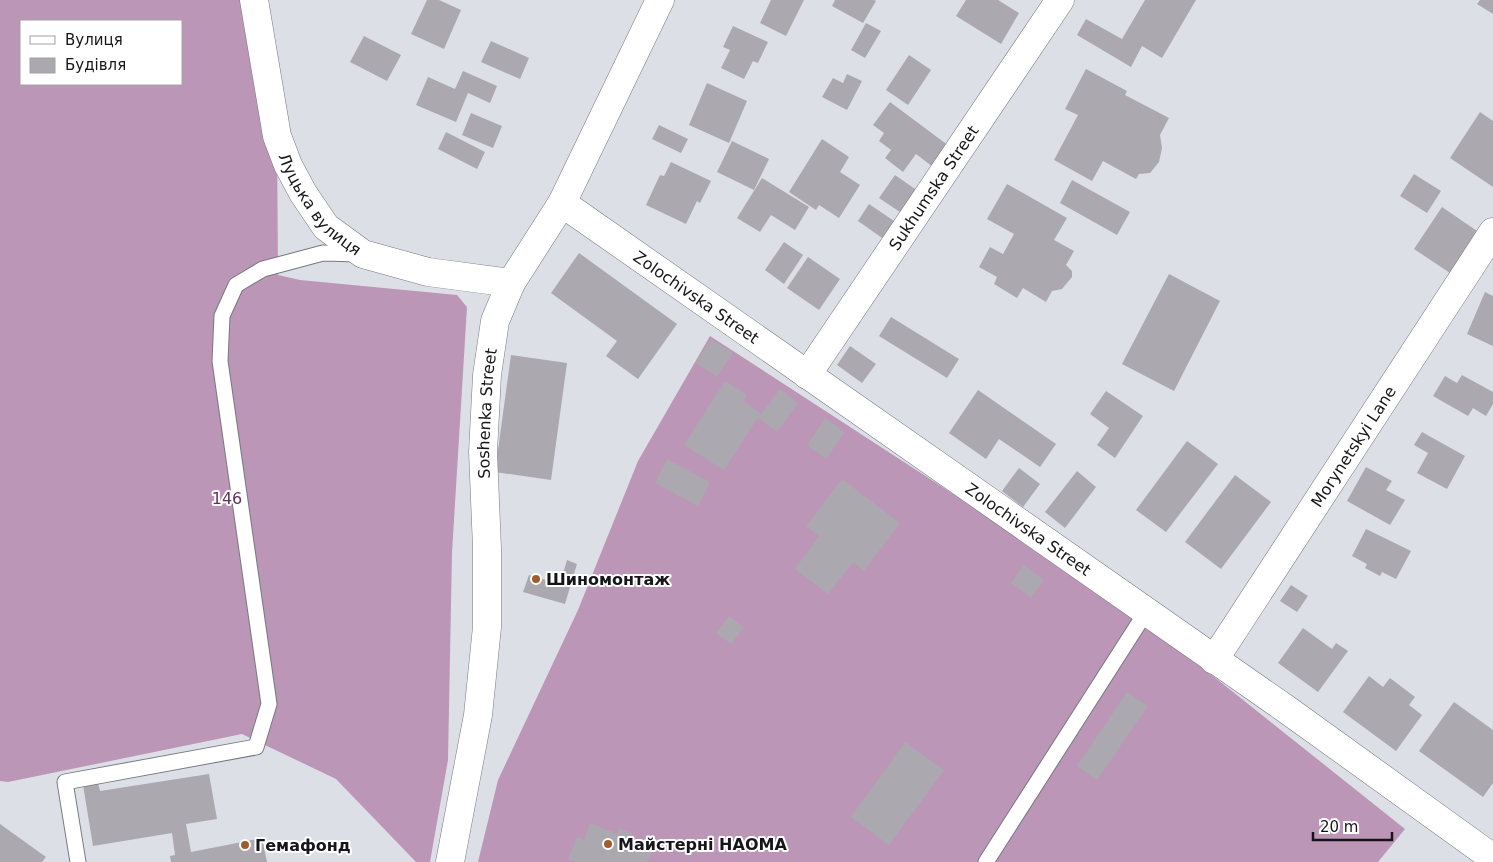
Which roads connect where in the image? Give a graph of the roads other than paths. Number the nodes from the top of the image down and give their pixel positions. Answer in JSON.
{"nodes":[{"id":1,"x":254,"y":0,"type":"edge"},
{"id":2,"x":660,"y":0,"type":"edge"},
{"id":3,"x":1060,"y":0,"type":"edge"},
{"id":4,"x":562,"y":204,"type":"junction"},
{"id":5,"x":1493,"y":232,"type":"edge"},
{"id":6,"x":363,"y":254,"type":"junction"},
{"id":7,"x":511,"y":283,"type":"junction"},
{"id":8,"x":807,"y":375,"type":"junction"},
{"id":9,"x":1146,"y":612,"type":"junction"},
{"id":10,"x":1214,"y":660,"type":"junction"},
{"id":11,"x":1493,"y":858,"type":"edge"},
{"id":12,"x":78,"y":862,"type":"edge"},
{"id":13,"x":450,"y":862,"type":"edge"},
{"id":14,"x":986,"y":862,"type":"edge"}],
"edges":[{"from":1,"to":6,"type":"street","name":"Луцька вулиця"},
{"from":2,"to":4,"type":"street","name":"Soshenka Street"},
{"from":3,"to":8,"type":"street","name":"Sukhumska Street"},
{"from":4,"to":7,"type":"street","name":"Soshenka Street"},
{"from":4,"to":8,"type":"street","name":"Zolochivska Street"},
{"from":5,"to":10,"type":"street","name":"Morynetskyi Lane"},
{"from":6,"to":7,"type":"street","name":"Луцька вулиця"},
{"from":6,"to":12,"type":"lane"},
{"from":7,"to":13,"type":"street","name":"Soshenka Street"},
{"from":8,"to":9,"type":"street","name":"Zolochivska Street"},
{"from":9,"to":10,"type":"street","name":"Zolochivska Street"},
{"from":9,"to":14,"type":"lane"},
{"from":10,"to":11,"type":"street","name":"Zolochivska Street"}]}
